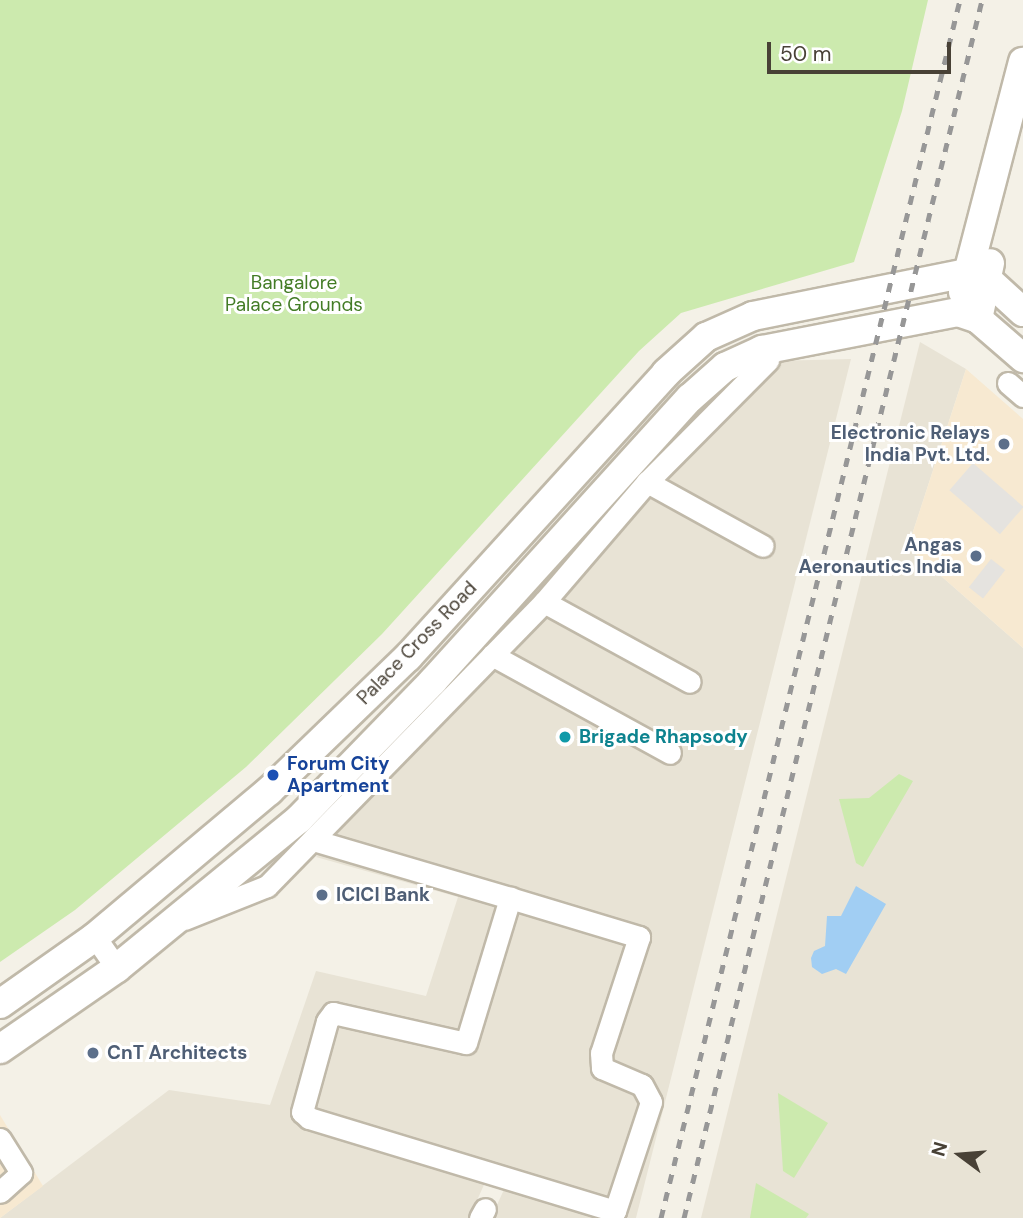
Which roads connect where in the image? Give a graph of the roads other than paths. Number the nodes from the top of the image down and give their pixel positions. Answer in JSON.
{"nodes":[{"id":1,"x":1023,"y":62,"type":"edge"},
{"id":2,"x":1023,"y":135,"type":"edge"},
{"id":3,"x":977,"y":276,"type":"junction"},
{"id":4,"x":831,"y":301,"type":"junction"},
{"id":5,"x":1023,"y":312,"type":"edge"},
{"id":6,"x":968,"y":315,"type":"junction"},
{"id":7,"x":839,"y":337,"type":"junction"},
{"id":8,"x":1023,"y":358,"type":"edge"},
{"id":9,"x":768,"y":360,"type":"dead end"},
{"id":10,"x":647,"y":482,"type":"junction"},
{"id":11,"x":763,"y":546,"type":"dead end"},
{"id":12,"x":544,"y":602,"type":"junction"},
{"id":13,"x":492,"y":655,"type":"junction"},
{"id":14,"x":690,"y":682,"type":"dead end"},
{"id":15,"x":670,"y":752,"type":"dead end"},
{"id":16,"x":313,"y":840,"type":"junction"},
{"id":17,"x":510,"y":898,"type":"junction"},
{"id":18,"x":172,"y":923,"type":"junction"},
{"id":19,"x":95,"y":937,"type":"junction"},
{"id":20,"x":117,"y":968,"type":"junction"},
{"id":21,"x":0,"y":1004,"type":"edge"},
{"id":22,"x":0,"y":1049,"type":"edge"},
{"id":23,"x":0,"y":1139,"type":"edge"},
{"id":24,"x":0,"y":1192,"type":"edge"}],
"edges":[{"from":1,"to":3,"type":"street"},
{"from":2,"to":3,"type":"street"},
{"from":3,"to":4,"type":"street","name":"Palace Cross Road"},
{"from":3,"to":5,"type":"street"},
{"from":3,"to":6,"type":"street"},
{"from":4,"to":7,"type":"street"},
{"from":4,"to":19,"type":"street","name":"Palace Cross Road"},
{"from":6,"to":7,"type":"street","name":"Palace Cross Road"},
{"from":6,"to":8,"type":"street"},
{"from":7,"to":18,"type":"street","name":"Palace Cross Road"},
{"from":9,"to":10,"type":"street"},
{"from":10,"to":11,"type":"street"},
{"from":10,"to":12,"type":"street"},
{"from":12,"to":13,"type":"street"},
{"from":12,"to":14,"type":"street"},
{"from":13,"to":15,"type":"street"},
{"from":13,"to":16,"type":"street"},
{"from":16,"to":17,"type":"street"},
{"from":16,"to":18,"type":"street"},
{"from":17,"to":17,"type":"street"},
{"from":18,"to":20,"type":"street","name":"Palace Cross Road"},
{"from":19,"to":20,"type":"street"},
{"from":19,"to":21,"type":"street","name":"Palace Cross Road"},
{"from":20,"to":22,"type":"street","name":"Palace Cross Road"},
{"from":23,"to":24,"type":"street"}]}
